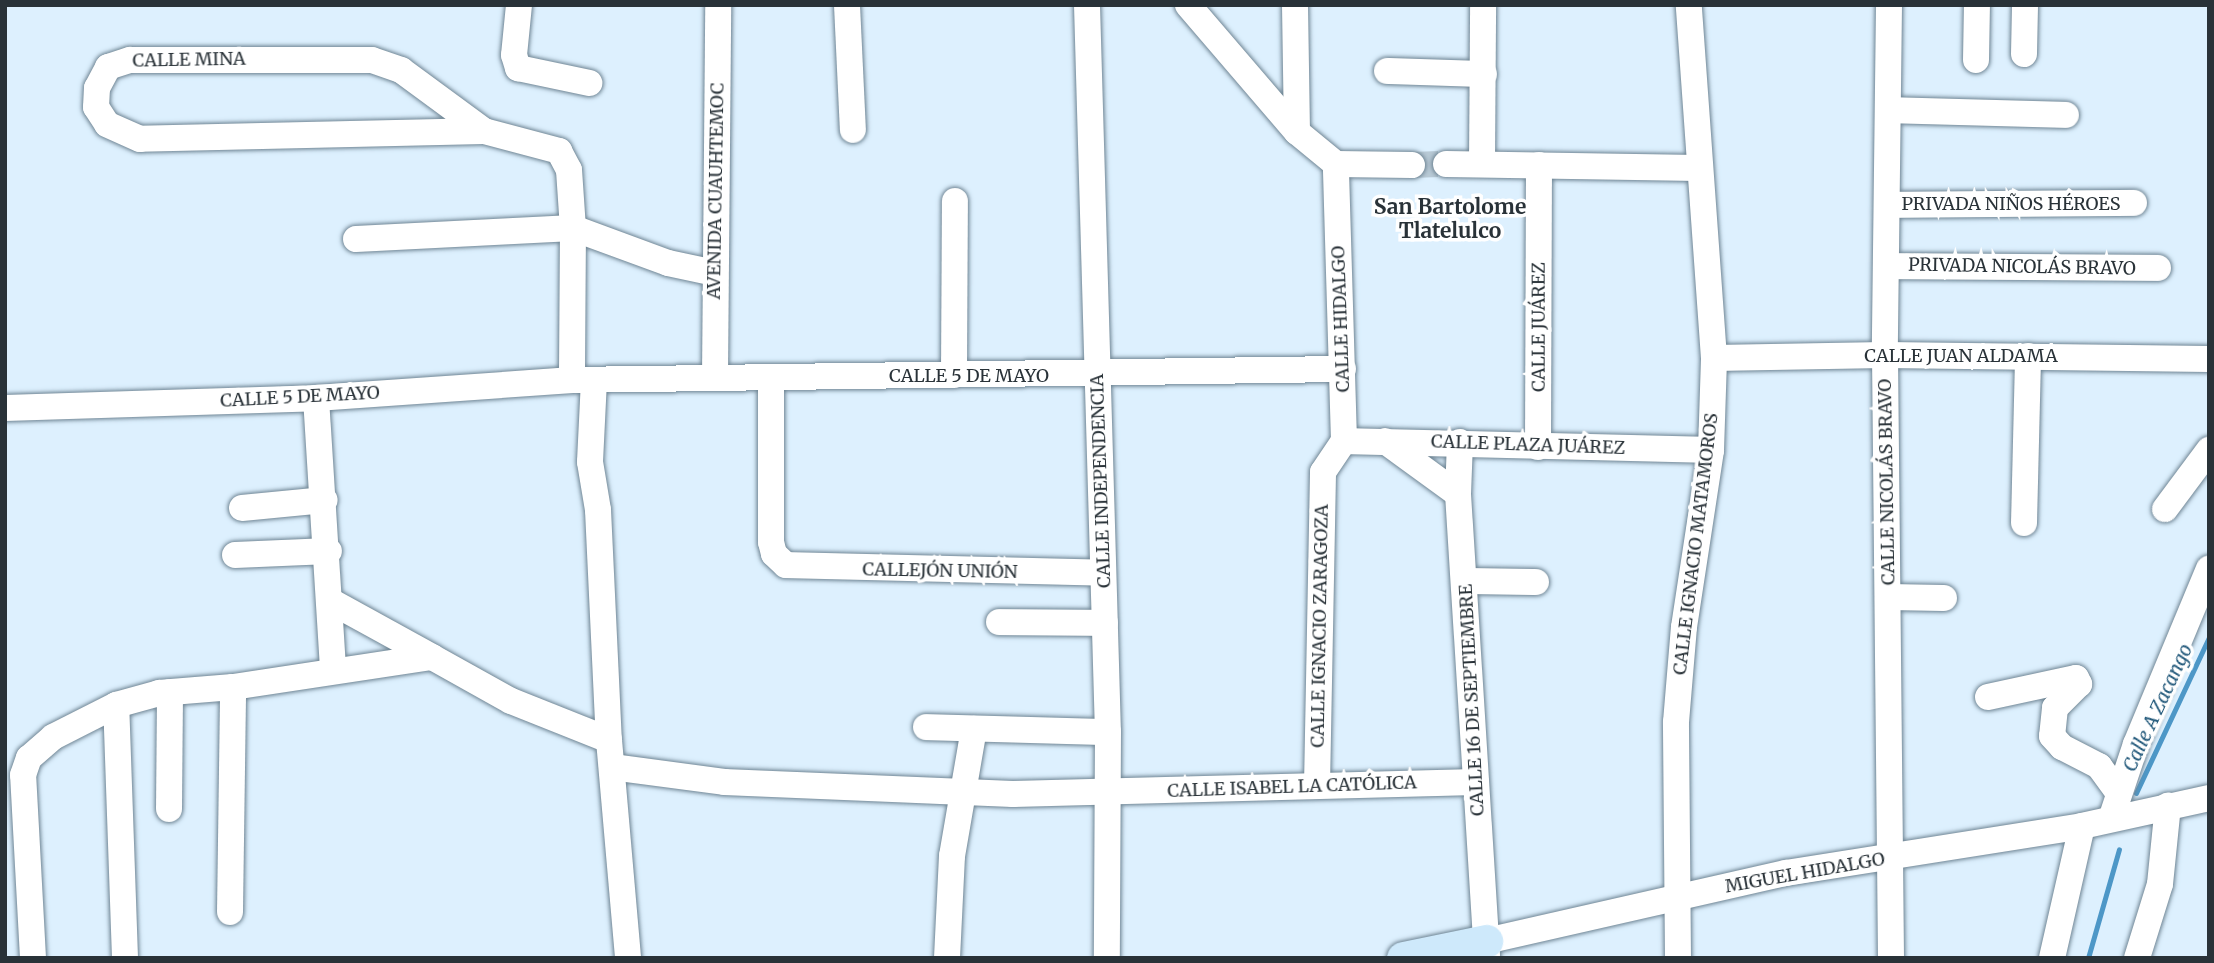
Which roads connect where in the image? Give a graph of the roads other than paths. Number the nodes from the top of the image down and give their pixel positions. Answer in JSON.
{"nodes":[{"id":1,"x":519,"y":5,"type":"edge"},
{"id":2,"x":718,"y":5,"type":"edge"},
{"id":3,"x":847,"y":5,"type":"edge"},
{"id":4,"x":1087,"y":5,"type":"edge"},
{"id":5,"x":1188,"y":5,"type":"edge"},
{"id":6,"x":1295,"y":5,"type":"edge"},
{"id":7,"x":1483,"y":5,"type":"edge"},
{"id":8,"x":1689,"y":5,"type":"edge"},
{"id":9,"x":1889,"y":5,"type":"edge"},
{"id":10,"x":1977,"y":5,"type":"edge"},
{"id":11,"x":2025,"y":5,"type":"edge"},
{"id":12,"x":2024,"y":54,"type":"dead end"},
{"id":13,"x":1976,"y":60,"type":"dead end"},
{"id":14,"x":1387,"y":71,"type":"dead end"},
{"id":15,"x":1484,"y":74,"type":"junction"},
{"id":16,"x":589,"y":83,"type":"dead end"},
{"id":17,"x":1889,"y":110,"type":"junction"},
{"id":18,"x":2066,"y":115,"type":"dead end"},
{"id":19,"x":853,"y":130,"type":"dead end"},
{"id":20,"x":484,"y":131,"type":"junction"},
{"id":21,"x":1297,"y":132,"type":"junction"},
{"id":22,"x":1336,"y":164,"type":"junction"},
{"id":23,"x":1412,"y":164,"type":"tunnel mouth"},
{"id":24,"x":1446,"y":164,"type":"tunnel mouth"},
{"id":25,"x":1482,"y":164,"type":"junction"},
{"id":26,"x":1539,"y":164,"type":"junction"},
{"id":27,"x":1698,"y":168,"type":"junction"},
{"id":28,"x":955,"y":201,"type":"dead end"},
{"id":29,"x":2134,"y":203,"type":"dead end"},
{"id":30,"x":1888,"y":205,"type":"junction"},
{"id":31,"x":573,"y":228,"type":"junction"},
{"id":32,"x":356,"y":239,"type":"dead end"},
{"id":33,"x":1887,"y":266,"type":"junction"},
{"id":34,"x":2158,"y":268,"type":"dead end"},
{"id":35,"x":715,"y":273,"type":"junction"},
{"id":36,"x":1885,"y":355,"type":"junction"},
{"id":37,"x":2028,"y":356,"type":"junction"},
{"id":38,"x":1714,"y":358,"type":"junction"},
{"id":39,"x":2209,"y":359,"type":"edge"},
{"id":40,"x":1343,"y":369,"type":"junction"},
{"id":41,"x":954,"y":375,"type":"junction"},
{"id":42,"x":1098,"y":376,"type":"junction"},
{"id":43,"x":715,"y":377,"type":"junction"},
{"id":44,"x":771,"y":377,"type":"junction"},
{"id":45,"x":583,"y":380,"type":"junction"},
{"id":46,"x":316,"y":398,"type":"junction"},
{"id":47,"x":5,"y":408,"type":"edge"},
{"id":48,"x":1344,"y":441,"type":"junction"},
{"id":49,"x":1385,"y":441,"type":"junction"},
{"id":50,"x":1460,"y":442,"type":"junction"},
{"id":51,"x":1538,"y":447,"type":"junction"},
{"id":52,"x":1711,"y":450,"type":"junction"},
{"id":53,"x":2209,"y":450,"type":"edge"},
{"id":54,"x":1458,"y":494,"type":"junction"},
{"id":55,"x":325,"y":500,"type":"junction"},
{"id":56,"x":242,"y":508,"type":"dead end"},
{"id":57,"x":2165,"y":509,"type":"dead end"},
{"id":58,"x":2024,"y":523,"type":"dead end"},
{"id":59,"x":329,"y":551,"type":"junction"},
{"id":60,"x":235,"y":555,"type":"dead end"},
{"id":61,"x":2209,"y":569,"type":"edge"},
{"id":62,"x":1103,"y":573,"type":"junction"},
{"id":63,"x":1465,"y":581,"type":"junction"},
{"id":64,"x":1536,"y":582,"type":"dead end"},
{"id":65,"x":1888,"y":597,"type":"junction"},
{"id":66,"x":1944,"y":598,"type":"dead end"},
{"id":67,"x":332,"y":602,"type":"junction"},
{"id":68,"x":999,"y":622,"type":"dead end"},
{"id":69,"x":1105,"y":623,"type":"junction"},
{"id":70,"x":432,"y":657,"type":"junction"},
{"id":71,"x":333,"y":670,"type":"junction"},
{"id":72,"x":233,"y":687,"type":"junction"},
{"id":73,"x":170,"y":692,"type":"junction"},
{"id":74,"x":1989,"y":696,"type":"dead end"},
{"id":75,"x":116,"y":705,"type":"junction"},
{"id":76,"x":926,"y":727,"type":"dead end"},
{"id":77,"x":974,"y":729,"type":"junction"},
{"id":78,"x":1108,"y":732,"type":"junction"},
{"id":79,"x":609,"y":740,"type":"junction"},
{"id":80,"x":612,"y":767,"type":"junction"},
{"id":81,"x":1476,"y":782,"type":"junction"},
{"id":82,"x":1318,"y":786,"type":"junction"},
{"id":83,"x":967,"y":789,"type":"junction"},
{"id":84,"x":1109,"y":792,"type":"junction"},
{"id":85,"x":2118,"y":792,"type":"junction"},
{"id":86,"x":2209,"y":797,"type":"edge"},
{"id":87,"x":2168,"y":805,"type":"junction"},
{"id":88,"x":169,"y":810,"type":"dead end"},
{"id":89,"x":2111,"y":819,"type":"junction"},
{"id":90,"x":2082,"y":826,"type":"junction"},
{"id":91,"x":1892,"y":858,"type":"junction"},
{"id":92,"x":1675,"y":896,"type":"junction"},
{"id":93,"x":230,"y":912,"type":"dead end"},
{"id":94,"x":1486,"y":949,"type":"edge"},
{"id":95,"x":33,"y":958,"type":"edge"},
{"id":96,"x":125,"y":958,"type":"edge"},
{"id":97,"x":628,"y":958,"type":"edge"},
{"id":98,"x":947,"y":958,"type":"edge"},
{"id":99,"x":1107,"y":958,"type":"edge"},
{"id":100,"x":1403,"y":958,"type":"edge"},
{"id":101,"x":1678,"y":958,"type":"edge"},
{"id":102,"x":1891,"y":958,"type":"edge"},
{"id":103,"x":2052,"y":958,"type":"edge"},
{"id":104,"x":2137,"y":958,"type":"edge"}],
"edges":[{"from":1,"to":16,"type":"street"},
{"from":2,"to":35,"type":"street","name":"AVENIDA CUAUHTEMOC"},
{"from":3,"to":19,"type":"street"},
{"from":4,"to":42,"type":"street","name":"CALLE INDEPENDENCIA"},
{"from":5,"to":21,"type":"street"},
{"from":6,"to":21,"type":"street"},
{"from":7,"to":15,"type":"street"},
{"from":8,"to":27,"type":"street","name":"CALLE IGNACIO MATAMOROS"},
{"from":9,"to":17,"type":"street","name":"CALLE NICOLÁS BRAVO"},
{"from":10,"to":13,"type":"street"},
{"from":11,"to":12,"type":"street"},
{"from":14,"to":15,"type":"street"},
{"from":15,"to":25,"type":"street"},
{"from":17,"to":18,"type":"street"},
{"from":17,"to":30,"type":"street","name":"CALLE NICOLÁS BRAVO"},
{"from":20,"to":20,"type":"street","name":"CALLE MINA"},
{"from":20,"to":31,"type":"street","name":"CALLE MINA"},
{"from":21,"to":22,"type":"street"},
{"from":22,"to":23,"type":"street"},
{"from":22,"to":40,"type":"street","name":"CALLE HIDALGO"},
{"from":24,"to":25,"type":"street"},
{"from":25,"to":26,"type":"street"},
{"from":26,"to":27,"type":"street"},
{"from":26,"to":51,"type":"street","name":"CALLE JUÁREZ"},
{"from":27,"to":38,"type":"street","name":"CALLE IGNACIO MATAMOROS"},
{"from":28,"to":41,"type":"street"},
{"from":29,"to":30,"type":"street","name":"PRIVADA NIÑOS HÉROES"},
{"from":30,"to":33,"type":"street","name":"CALLE NICOLÁS BRAVO"},
{"from":31,"to":32,"type":"street"},
{"from":31,"to":35,"type":"street"},
{"from":31,"to":45,"type":"street"},
{"from":33,"to":34,"type":"street","name":"PRIVADA NICOLÁS BRAVO"},
{"from":33,"to":36,"type":"street","name":"CALLE NICOLÁS BRAVO"},
{"from":35,"to":43,"type":"street","name":"AVENIDA CUAUHTEMOC"},
{"from":36,"to":37,"type":"street","name":"CALLE JUAN ALDAMA"},
{"from":36,"to":38,"type":"street","name":"CALLE JUAN ALDAMA"},
{"from":36,"to":65,"type":"street","name":"CALLE NICOLÁS BRAVO"},
{"from":37,"to":39,"type":"street","name":"CALLE JUAN ALDAMA"},
{"from":37,"to":58,"type":"street"},
{"from":38,"to":52,"type":"street","name":"CALLE IGNACIO MATAMOROS"},
{"from":40,"to":42,"type":"street","name":"CALLE 5 DE MAYO"},
{"from":40,"to":48,"type":"street","name":"CALLE HIDALGO"},
{"from":41,"to":42,"type":"street","name":"CALLE 5 DE MAYO"},
{"from":41,"to":44,"type":"street","name":"CALLE 5 DE MAYO"},
{"from":42,"to":62,"type":"street","name":"CALLE INDEPENDENCIA"},
{"from":43,"to":44,"type":"street","name":"CALLE 5 DE MAYO"},
{"from":43,"to":45,"type":"street","name":"CALLE 5 DE MAYO"},
{"from":44,"to":62,"type":"street","name":"CALLEJÓN UNIÓN"},
{"from":45,"to":46,"type":"street","name":"CALLE 5 DE MAYO"},
{"from":45,"to":79,"type":"street"},
{"from":46,"to":47,"type":"street","name":"CALLE 5 DE MAYO"},
{"from":46,"to":55,"type":"street"},
{"from":48,"to":49,"type":"street","name":"CALLE PLAZA JUÁREZ"},
{"from":48,"to":82,"type":"street","name":"CALLE IGNACIO ZARAGOZA"},
{"from":49,"to":50,"type":"street","name":"CALLE PLAZA JUÁREZ"},
{"from":49,"to":54,"type":"street"},
{"from":50,"to":51,"type":"street","name":"CALLE PLAZA JUÁREZ"},
{"from":50,"to":54,"type":"street","name":"CALLE 16 DE SEPTIEMBRE"},
{"from":51,"to":52,"type":"street","name":"CALLE PLAZA JUÁREZ"},
{"from":52,"to":92,"type":"street","name":"CALLE IGNACIO MATAMOROS"},
{"from":53,"to":57,"type":"street"},
{"from":54,"to":63,"type":"street","name":"CALLE 16 DE SEPTIEMBRE"},
{"from":55,"to":56,"type":"street"},
{"from":55,"to":59,"type":"street"},
{"from":59,"to":60,"type":"street"},
{"from":59,"to":67,"type":"street"},
{"from":61,"to":85,"type":"street"},
{"from":62,"to":69,"type":"street","name":"CALLE INDEPENDENCIA"},
{"from":63,"to":64,"type":"street"},
{"from":63,"to":81,"type":"street","name":"CALLE 16 DE SEPTIEMBRE"},
{"from":65,"to":66,"type":"street"},
{"from":65,"to":91,"type":"street","name":"CALLE NICOLÁS BRAVO"},
{"from":67,"to":70,"type":"street"},
{"from":67,"to":71,"type":"street"},
{"from":68,"to":69,"type":"street"},
{"from":69,"to":78,"type":"street","name":"CALLE INDEPENDENCIA"},
{"from":70,"to":71,"type":"street"},
{"from":70,"to":79,"type":"street"},
{"from":71,"to":72,"type":"street"},
{"from":72,"to":73,"type":"street"},
{"from":72,"to":93,"type":"street"},
{"from":73,"to":75,"type":"street"},
{"from":73,"to":88,"type":"street"},
{"from":74,"to":85,"type":"street"},
{"from":75,"to":95,"type":"street"},
{"from":75,"to":96,"type":"street"},
{"from":76,"to":77,"type":"street"},
{"from":77,"to":78,"type":"street"},
{"from":77,"to":83,"type":"street"},
{"from":78,"to":84,"type":"street","name":"CALLE INDEPENDENCIA"},
{"from":79,"to":80,"type":"street"},
{"from":80,"to":83,"type":"street","name":"CALLE ISABEL LA CATÓLICA"},
{"from":80,"to":97,"type":"street"},
{"from":81,"to":82,"type":"street","name":"CALLE ISABEL LA CATÓLICA"},
{"from":81,"to":94,"type":"street","name":"CALLE 16 DE SEPTIEMBRE"},
{"from":82,"to":84,"type":"street","name":"CALLE ISABEL LA CATÓLICA"},
{"from":83,"to":84,"type":"street","name":"CALLE ISABEL LA CATÓLICA"},
{"from":83,"to":98,"type":"street"},
{"from":84,"to":99,"type":"street","name":"CALLE INDEPENDENCIA"},
{"from":85,"to":89,"type":"street"},
{"from":86,"to":87,"type":"street","name":"MIGUEL HIDALGO"},
{"from":87,"to":89,"type":"street","name":"MIGUEL HIDALGO"},
{"from":87,"to":104,"type":"street"},
{"from":89,"to":90,"type":"street","name":"MIGUEL HIDALGO"},
{"from":90,"to":91,"type":"street","name":"MIGUEL HIDALGO"},
{"from":90,"to":103,"type":"street"},
{"from":91,"to":92,"type":"street","name":"MIGUEL HIDALGO"},
{"from":91,"to":102,"type":"street","name":"CALLE NICOLÁS BRAVO"},
{"from":92,"to":94,"type":"street","name":"MIGUEL HIDALGO"},
{"from":92,"to":101,"type":"street","name":"CALLE IGNACIO MATAMOROS"},
{"from":94,"to":100,"type":"main road","name":"MIGUEL HIDALGO"}]}
